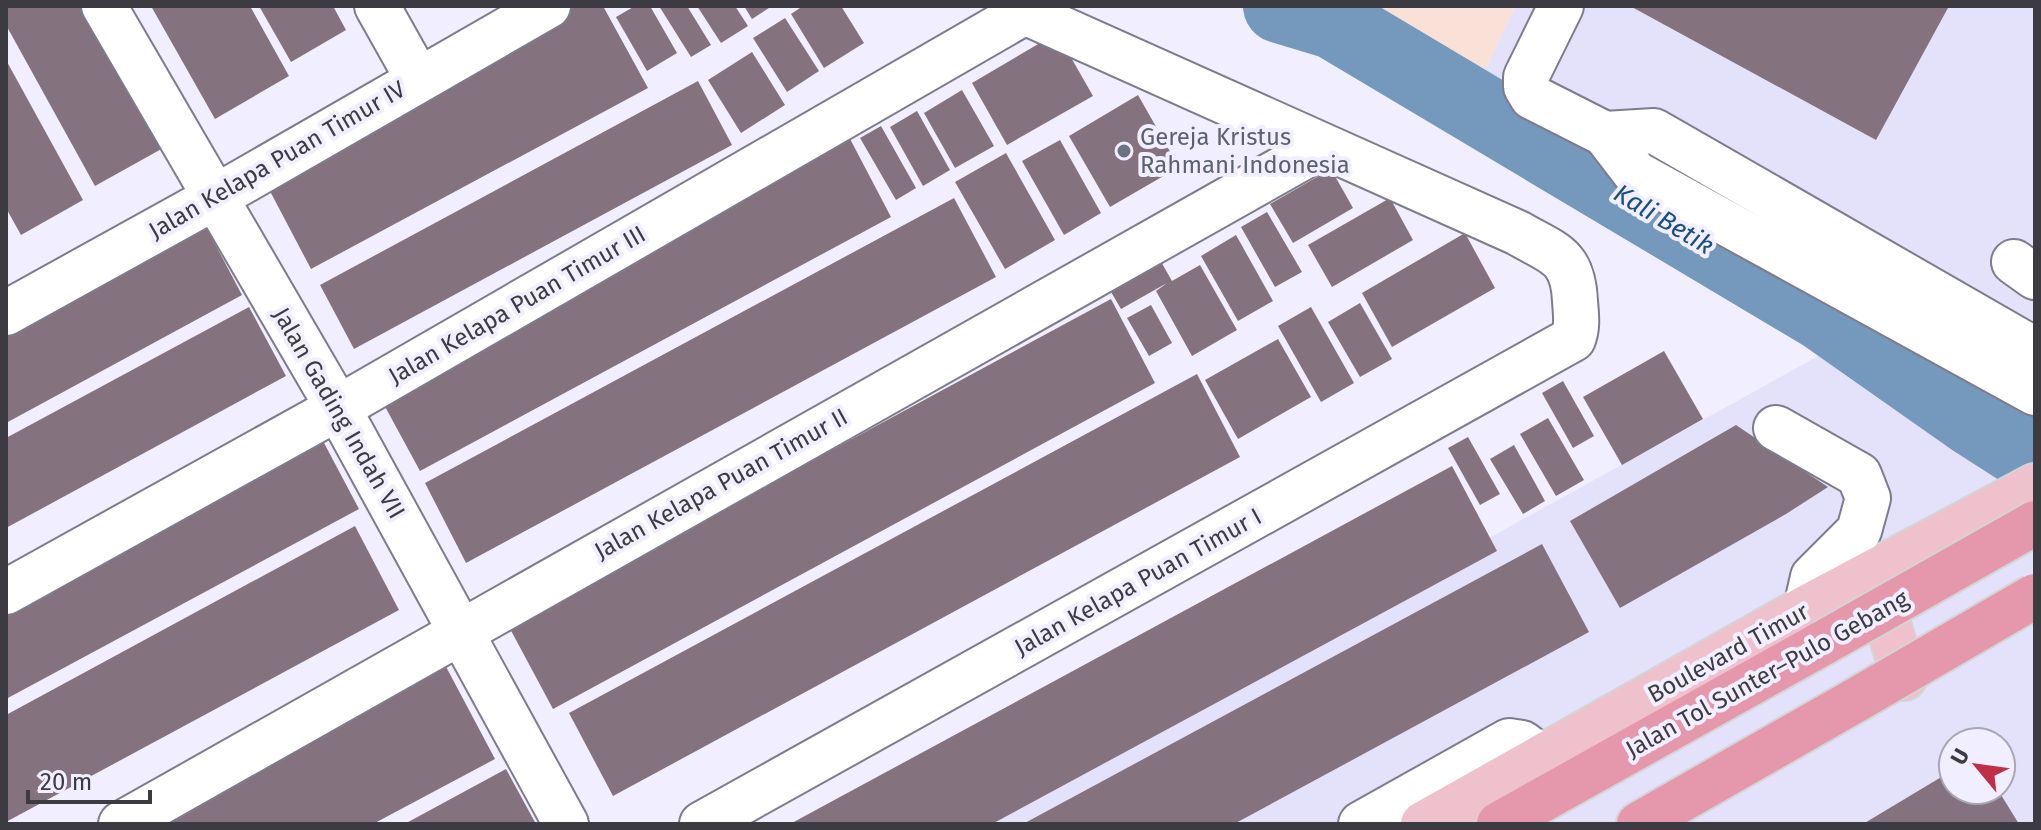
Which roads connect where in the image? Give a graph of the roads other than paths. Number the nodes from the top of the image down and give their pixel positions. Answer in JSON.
{"nodes":[{"id":1,"x":104,"y":6,"type":"edge"},
{"id":2,"x":377,"y":6,"type":"edge"},
{"id":3,"x":548,"y":6,"type":"edge"},
{"id":4,"x":1561,"y":6,"type":"edge"},
{"id":5,"x":1018,"y":9,"type":"edge"},
{"id":6,"x":418,"y":79,"type":"junction"},
{"id":7,"x":1605,"y":134,"type":"junction"},
{"id":8,"x":1321,"y":147,"type":"junction"},
{"id":9,"x":214,"y":198,"type":"junction"},
{"id":10,"x":10,"y":302,"type":"edge"},
{"id":11,"x":2035,"y":350,"type":"edge"},
{"id":12,"x":2035,"y":393,"type":"edge"},
{"id":13,"x":338,"y":408,"type":"junction"},
{"id":14,"x":1776,"y":428,"type":"dead end"},
{"id":15,"x":2034,"y":499,"type":"edge"},
{"id":16,"x":1873,"y":573,"type":"junction"},
{"id":17,"x":6,"y":592,"type":"edge"},
{"id":18,"x":2035,"y":595,"type":"edge"},
{"id":19,"x":1806,"y":608,"type":"junction"},
{"id":20,"x":460,"y":631,"type":"junction"},
{"id":21,"x":1904,"y":678,"type":"junction"},
{"id":22,"x":1542,"y":758,"type":"junction"},
{"id":23,"x":121,"y":824,"type":"edge"},
{"id":24,"x":566,"y":824,"type":"edge"},
{"id":25,"x":702,"y":824,"type":"edge"},
{"id":26,"x":1361,"y":824,"type":"edge"},
{"id":27,"x":1423,"y":824,"type":"edge"},
{"id":28,"x":1499,"y":824,"type":"edge"},
{"id":29,"x":1639,"y":824,"type":"edge"},
{"id":30,"x":1665,"y":824,"type":"edge"}],
"edges":[{"from":1,"to":9,"type":"street","name":"Jalan Gading Indah VII"},
{"from":2,"to":6,"type":"street"},
{"from":3,"to":6,"type":"street","name":"Jalan Kelapa Puan Timur IV"},
{"from":4,"to":7,"type":"street"},
{"from":5,"to":8,"type":"street"},
{"from":5,"to":13,"type":"street","name":"Jalan Kelapa Puan Timur III"},
{"from":6,"to":9,"type":"street","name":"Jalan Kelapa Puan Timur IV"},
{"from":7,"to":11,"type":"street"},
{"from":7,"to":12,"type":"street"},
{"from":8,"to":20,"type":"street","name":"Jalan Kelapa Puan Timur II"},
{"from":8,"to":25,"type":"street","name":"Jalan Kelapa Puan Timur I"},
{"from":9,"to":10,"type":"street","name":"Jalan Kelapa Puan Timur IV"},
{"from":9,"to":13,"type":"street","name":"Jalan Gading Indah VII"},
{"from":13,"to":17,"type":"street","name":"Jalan Kelapa Puan Timur III"},
{"from":13,"to":20,"type":"street","name":"Jalan Gading Indah VII"},
{"from":14,"to":19,"type":"street"},
{"from":15,"to":16,"type":"main road","name":"Boulevard Timur"},
{"from":15,"to":28,"type":"highway","name":"Jalan Tol Sunter–Pulo Gebang","bridge":true},
{"from":16,"to":19,"type":"main road","name":"Boulevard Timur"},
{"from":16,"to":21,"type":"main road"},
{"from":18,"to":21,"type":"main road"},
{"from":18,"to":29,"type":"highway","bridge":true},
{"from":19,"to":22,"type":"main road","name":"Boulevard Timur"},
{"from":20,"to":23,"type":"street","name":"Jalan Kelapa Puan Timur II"},
{"from":20,"to":24,"type":"street","name":"Jalan Gading Indah VII"},
{"from":21,"to":30,"type":"main road"},
{"from":22,"to":26,"type":"street"},
{"from":22,"to":27,"type":"main road","name":"Boulevard Timur"}]}
